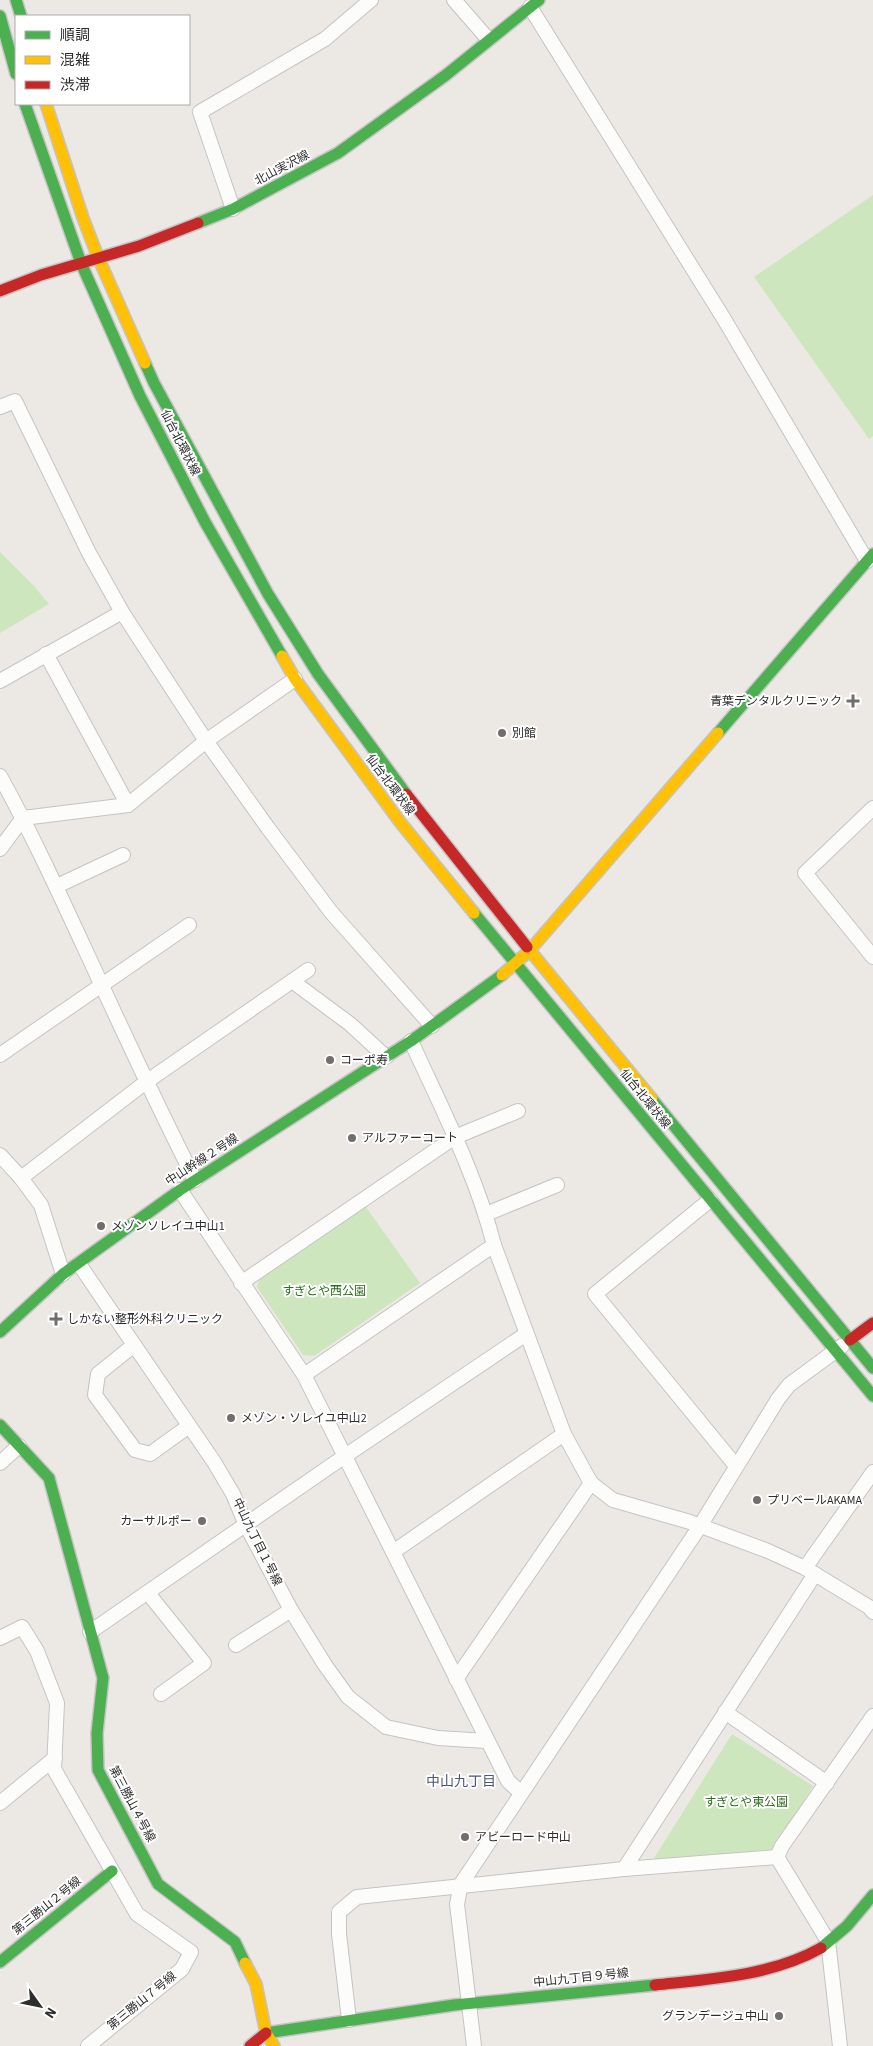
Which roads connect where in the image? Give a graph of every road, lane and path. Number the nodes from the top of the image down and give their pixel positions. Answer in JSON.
{"nodes":[{"id":1,"x":16,"y":0,"type":"edge"},
{"id":2,"x":371,"y":0,"type":"edge"},
{"id":3,"x":454,"y":0,"type":"edge"},
{"id":4,"x":535,"y":4,"type":"edge"},
{"id":5,"x":20,"y":15,"type":"edge"},
{"id":6,"x":0,"y":16,"type":"edge"},
{"id":7,"x":488,"y":39,"type":"junction"},
{"id":8,"x":15,"y":70,"type":"edge"},
{"id":9,"x":25,"y":105,"type":"edge"},
{"id":10,"x":46,"y":105,"type":"edge"},
{"id":11,"x":233,"y":209,"type":"junction"},
{"id":12,"x":98,"y":257,"type":"junction"},
{"id":13,"x":81,"y":263,"type":"junction"},
{"id":14,"x":0,"y":291,"type":"edge"},
{"id":15,"x":0,"y":407,"type":"edge"},
{"id":16,"x":870,"y":558,"type":"edge"},
{"id":17,"x":122,"y":612,"type":"junction"},
{"id":18,"x":46,"y":654,"type":"junction"},
{"id":19,"x":295,"y":679,"type":"junction"},
{"id":20,"x":0,"y":681,"type":"edge"},
{"id":21,"x":206,"y":741,"type":"junction"},
{"id":22,"x":0,"y":776,"type":"edge"},
{"id":23,"x":128,"y":805,"type":"junction"},
{"id":24,"x":873,"y":808,"type":"edge"},
{"id":25,"x":23,"y":818,"type":"junction"},
{"id":26,"x":0,"y":849,"type":"edge"},
{"id":27,"x":123,"y":855,"type":"dead end"},
{"id":28,"x":56,"y":886,"type":"junction"},
{"id":29,"x":189,"y":925,"type":"dead end"},
{"id":30,"x":870,"y":948,"type":"edge"},
{"id":31,"x":530,"y":950,"type":"junction"},
{"id":32,"x":516,"y":964,"type":"junction"},
{"id":33,"x":308,"y":970,"type":"dead end"},
{"id":34,"x":292,"y":982,"type":"junction"},
{"id":35,"x":102,"y":986,"type":"junction"},
{"id":36,"x":432,"y":1026,"type":"junction"},
{"id":37,"x":411,"y":1041,"type":"junction"},
{"id":38,"x":0,"y":1055,"type":"edge"},
{"id":39,"x":386,"y":1057,"type":"junction"},
{"id":40,"x":146,"y":1082,"type":"junction"},
{"id":41,"x":518,"y":1112,"type":"dead end"},
{"id":42,"x":455,"y":1136,"type":"junction"},
{"id":43,"x":0,"y":1155,"type":"edge"},
{"id":44,"x":21,"y":1178,"type":"junction"},
{"id":45,"x":195,"y":1180,"type":"junction"},
{"id":46,"x":557,"y":1184,"type":"dead end"},
{"id":47,"x":180,"y":1190,"type":"junction"},
{"id":48,"x":710,"y":1200,"type":"junction"},
{"id":49,"x":486,"y":1214,"type":"junction"},
{"id":50,"x":494,"y":1245,"type":"junction"},
{"id":51,"x":78,"y":1264,"type":"junction"},
{"id":52,"x":63,"y":1274,"type":"junction"},
{"id":53,"x":241,"y":1282,"type":"junction"},
{"id":54,"x":873,"y":1323,"type":"edge"},
{"id":55,"x":0,"y":1332,"type":"edge"},
{"id":56,"x":526,"y":1334,"type":"junction"},
{"id":57,"x":850,"y":1340,"type":"junction"},
{"id":58,"x":134,"y":1345,"type":"junction"},
{"id":59,"x":836,"y":1350,"type":"junction"},
{"id":60,"x":873,"y":1368,"type":"edge"},
{"id":61,"x":304,"y":1375,"type":"junction"},
{"id":62,"x":873,"y":1396,"type":"edge"},
{"id":63,"x":0,"y":1426,"type":"edge"},
{"id":64,"x":190,"y":1426,"type":"junction"},
{"id":65,"x":564,"y":1434,"type":"junction"},
{"id":66,"x":19,"y":1446,"type":"junction"},
{"id":67,"x":345,"y":1456,"type":"junction"},
{"id":68,"x":0,"y":1463,"type":"edge"},
{"id":69,"x":736,"y":1466,"type":"junction"},
{"id":70,"x":873,"y":1472,"type":"edge"},
{"id":71,"x":591,"y":1483,"type":"junction"},
{"id":72,"x":246,"y":1525,"type":"junction"},
{"id":73,"x":700,"y":1526,"type":"junction"},
{"id":74,"x":393,"y":1552,"type":"junction"},
{"id":75,"x":810,"y":1571,"type":"junction"},
{"id":76,"x":148,"y":1593,"type":"junction"},
{"id":77,"x":291,"y":1610,"type":"junction"},
{"id":78,"x":873,"y":1612,"type":"edge"},
{"id":79,"x":90,"y":1632,"type":"junction"},
{"id":80,"x":0,"y":1638,"type":"edge"},
{"id":81,"x":236,"y":1645,"type":"dead end"},
{"id":82,"x":456,"y":1680,"type":"junction"},
{"id":83,"x":161,"y":1694,"type":"dead end"},
{"id":84,"x":725,"y":1712,"type":"junction"},
{"id":85,"x":873,"y":1716,"type":"edge"},
{"id":86,"x":487,"y":1741,"type":"junction"},
{"id":87,"x":55,"y":1758,"type":"junction"},
{"id":88,"x":827,"y":1783,"type":"junction"},
{"id":89,"x":521,"y":1794,"type":"junction"},
{"id":90,"x":0,"y":1803,"type":"edge"},
{"id":91,"x":777,"y":1857,"type":"junction"},
{"id":92,"x":624,"y":1869,"type":"junction"},
{"id":93,"x":112,"y":1872,"type":"junction"},
{"id":94,"x":461,"y":1884,"type":"junction"},
{"id":95,"x":873,"y":1895,"type":"edge"},
{"id":96,"x":828,"y":1941,"type":"junction"},
{"id":97,"x":0,"y":1962,"type":"edge"},
{"id":98,"x":468,"y":2003,"type":"junction"},
{"id":99,"x":349,"y":2020,"type":"junction"},
{"id":100,"x":266,"y":2033,"type":"junction"},
{"id":101,"x":88,"y":2046,"type":"edge"},
{"id":102,"x":250,"y":2046,"type":"edge"},
{"id":103,"x":274,"y":2046,"type":"edge"},
{"id":104,"x":474,"y":2046,"type":"edge"},
{"id":105,"x":840,"y":2046,"type":"edge"}],
"edges":[{"from":1,"to":5,"type":"street"},
{"from":2,"to":11,"type":"street"},
{"from":3,"to":7,"type":"street"},
{"from":4,"to":7,"type":"street","name":"北山実沢線"},
{"from":4,"to":16,"type":"street"},
{"from":6,"to":8,"type":"street"},
{"from":7,"to":11,"type":"street","name":"北山実沢線"},
{"from":9,"to":13,"type":"street","name":"仙台北環状線"},
{"from":10,"to":12,"type":"street","name":"仙台北環状線"},
{"from":11,"to":12,"type":"street","name":"北山実沢線"},
{"from":12,"to":13,"type":"street","name":"北山実沢線"},
{"from":12,"to":31,"type":"street","name":"仙台北環状線"},
{"from":13,"to":14,"type":"street","name":"北山実沢線"},
{"from":13,"to":19,"type":"street","name":"仙台北環状線"},
{"from":15,"to":17,"type":"street"},
{"from":16,"to":31,"type":"street","name":"中山幹線２号線"},
{"from":17,"to":18,"type":"street"},
{"from":17,"to":21,"type":"street"},
{"from":18,"to":20,"type":"street"},
{"from":18,"to":23,"type":"street"},
{"from":19,"to":21,"type":"street"},
{"from":19,"to":32,"type":"street","name":"仙台北環状線"},
{"from":21,"to":23,"type":"street"},
{"from":21,"to":36,"type":"street"},
{"from":22,"to":25,"type":"street"},
{"from":23,"to":25,"type":"street"},
{"from":24,"to":30,"type":"street"},
{"from":25,"to":26,"type":"street"},
{"from":25,"to":28,"type":"street"},
{"from":27,"to":28,"type":"street"},
{"from":28,"to":35,"type":"street"},
{"from":29,"to":35,"type":"street"},
{"from":31,"to":32,"type":"street","name":"中山幹線２号線"},
{"from":31,"to":57,"type":"street","name":"仙台北環状線"},
{"from":32,"to":36,"type":"street","name":"中山幹線２号線"},
{"from":32,"to":48,"type":"street","name":"仙台北環状線"},
{"from":33,"to":34,"type":"street"},
{"from":34,"to":39,"type":"street"},
{"from":34,"to":40,"type":"street"},
{"from":35,"to":38,"type":"street"},
{"from":35,"to":40,"type":"street"},
{"from":36,"to":37,"type":"street","name":"中山幹線２号線"},
{"from":37,"to":39,"type":"street","name":"中山幹線２号線"},
{"from":37,"to":42,"type":"street"},
{"from":39,"to":45,"type":"street","name":"中山幹線２号線"},
{"from":40,"to":44,"type":"street"},
{"from":40,"to":45,"type":"street"},
{"from":41,"to":42,"type":"street"},
{"from":42,"to":49,"type":"street"},
{"from":42,"to":53,"type":"street"},
{"from":43,"to":44,"type":"street"},
{"from":44,"to":52,"type":"street"},
{"from":45,"to":47,"type":"street","name":"中山幹線２号線"},
{"from":46,"to":49,"type":"street"},
{"from":47,"to":51,"type":"street","name":"中山幹線２号線"},
{"from":47,"to":53,"type":"street"},
{"from":48,"to":59,"type":"street","name":"仙台北環状線"},
{"from":48,"to":69,"type":"street"},
{"from":49,"to":50,"type":"street"},
{"from":50,"to":56,"type":"street"},
{"from":50,"to":61,"type":"street"},
{"from":51,"to":52,"type":"street","name":"中山幹線２号線"},
{"from":51,"to":58,"type":"street","name":"中山九丁目１号線"},
{"from":52,"to":55,"type":"street","name":"中山幹線２号線"},
{"from":53,"to":61,"type":"street"},
{"from":54,"to":57,"type":"street"},
{"from":56,"to":65,"type":"street"},
{"from":56,"to":67,"type":"street"},
{"from":57,"to":59,"type":"street"},
{"from":57,"to":60,"type":"street","name":"仙台北環状線"},
{"from":58,"to":64,"type":"street","name":"中山九丁目１号線"},
{"from":58,"to":64,"type":"street"},
{"from":59,"to":62,"type":"street","name":"仙台北環状線"},
{"from":59,"to":69,"type":"street"},
{"from":61,"to":67,"type":"street"},
{"from":63,"to":66,"type":"street","name":"第三勝山４号線"},
{"from":64,"to":72,"type":"street","name":"中山九丁目１号線"},
{"from":65,"to":71,"type":"street"},
{"from":65,"to":74,"type":"street"},
{"from":66,"to":68,"type":"street"},
{"from":66,"to":79,"type":"street","name":"第三勝山４号線"},
{"from":67,"to":72,"type":"street"},
{"from":67,"to":74,"type":"street"},
{"from":69,"to":73,"type":"street"},
{"from":70,"to":75,"type":"street"},
{"from":71,"to":73,"type":"street"},
{"from":71,"to":82,"type":"street"},
{"from":72,"to":76,"type":"street"},
{"from":72,"to":77,"type":"street","name":"中山九丁目１号線"},
{"from":73,"to":75,"type":"street"},
{"from":73,"to":89,"type":"street"},
{"from":74,"to":82,"type":"street"},
{"from":75,"to":78,"type":"street"},
{"from":75,"to":84,"type":"street"},
{"from":76,"to":79,"type":"street"},
{"from":76,"to":83,"type":"street"},
{"from":77,"to":81,"type":"street"},
{"from":77,"to":86,"type":"street","name":"中山九丁目１号線"},
{"from":79,"to":100,"type":"street","name":"第三勝山４号線"},
{"from":80,"to":87,"type":"street"},
{"from":82,"to":86,"type":"street"},
{"from":84,"to":88,"type":"street"},
{"from":84,"to":92,"type":"street"},
{"from":85,"to":88,"type":"street"},
{"from":86,"to":89,"type":"street"},
{"from":87,"to":90,"type":"street"},
{"from":87,"to":93,"type":"street"},
{"from":88,"to":91,"type":"street"},
{"from":89,"to":94,"type":"street"},
{"from":91,"to":92,"type":"street"},
{"from":91,"to":96,"type":"street"},
{"from":92,"to":94,"type":"street"},
{"from":93,"to":97,"type":"street","name":"第三勝山２号線"},
{"from":93,"to":101,"type":"street","name":"第三勝山７号線"},
{"from":94,"to":98,"type":"street"},
{"from":94,"to":99,"type":"street"},
{"from":95,"to":96,"type":"street","name":"中山九丁目９号線"},
{"from":96,"to":98,"type":"street","name":"中山九丁目９号線"},
{"from":96,"to":105,"type":"street"},
{"from":98,"to":99,"type":"street","name":"中山九丁目９号線"},
{"from":98,"to":104,"type":"street"},
{"from":99,"to":100,"type":"street","name":"中山九丁目９号線"},
{"from":100,"to":102,"type":"street"},
{"from":100,"to":103,"type":"street"}]}
